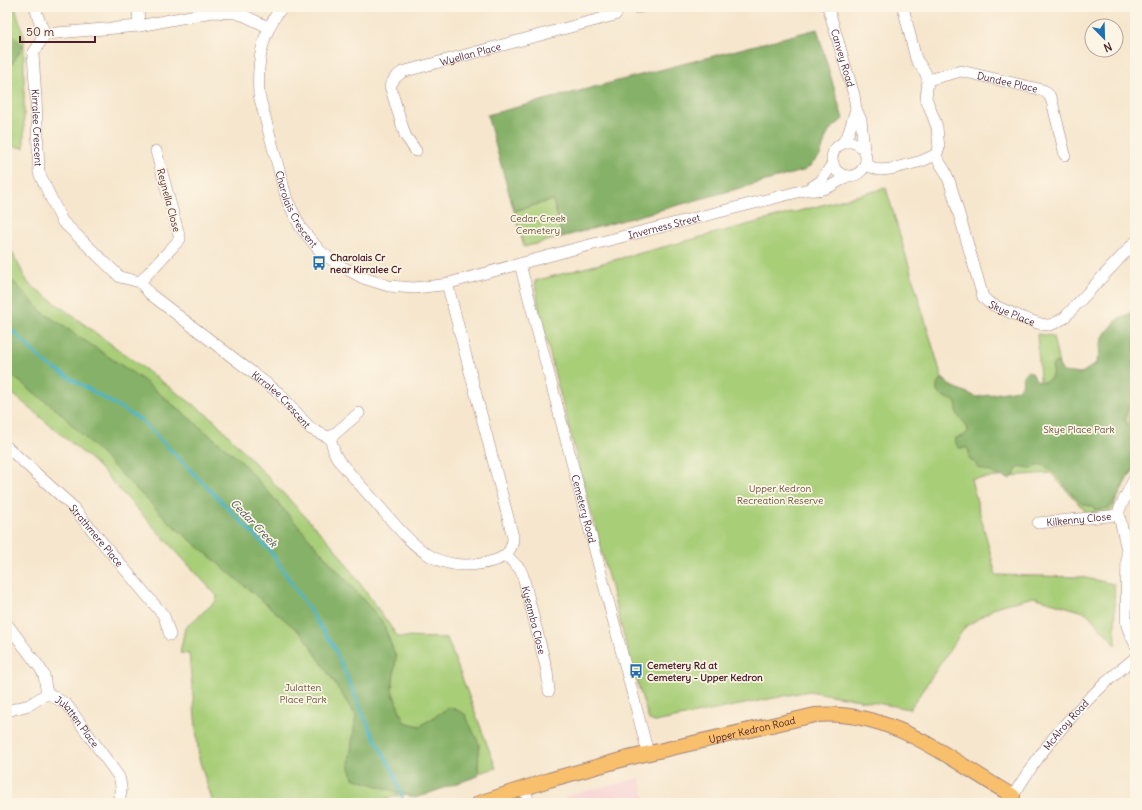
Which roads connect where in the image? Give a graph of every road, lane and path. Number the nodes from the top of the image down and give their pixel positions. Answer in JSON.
{"nodes":[{"id":1,"x":35,"y":7,"type":"edge"},
{"id":2,"x":138,"y":7,"type":"edge"},
{"id":3,"x":282,"y":7,"type":"edge"},
{"id":4,"x":620,"y":7,"type":"edge"},
{"id":5,"x":634,"y":7,"type":"edge"},
{"id":6,"x":642,"y":7,"type":"edge"},
{"id":7,"x":828,"y":7,"type":"edge"},
{"id":8,"x":903,"y":7,"type":"edge"},
{"id":9,"x":139,"y":26,"type":"junction"},
{"id":10,"x":268,"y":27,"type":"junction"},
{"id":11,"x":45,"y":34,"type":"junction"},
{"id":12,"x":928,"y":80,"type":"junction"},
{"id":13,"x":856,"y":109,"type":"junction"},
{"id":14,"x":842,"y":144,"type":"junction"},
{"id":15,"x":864,"y":150,"type":"junction"},
{"id":16,"x":156,"y":151,"type":"dead end"},
{"id":17,"x":416,"y":151,"type":"dead end"},
{"id":18,"x":935,"y":155,"type":"junction"},
{"id":19,"x":1065,"y":155,"type":"dead end"},
{"id":20,"x":833,"y":163,"type":"junction"},
{"id":21,"x":865,"y":165,"type":"junction"},
{"id":22,"x":847,"y":176,"type":"junction"},
{"id":23,"x":809,"y":190,"type":"junction"},
{"id":24,"x":1135,"y":242,"type":"edge"},
{"id":25,"x":520,"y":264,"type":"junction"},
{"id":26,"x":140,"y":282,"type":"junction"},
{"id":27,"x":447,"y":283,"type":"junction"},
{"id":28,"x":358,"y":413,"type":"dead end"},
{"id":29,"x":330,"y":438,"type":"junction"},
{"id":30,"x":7,"y":447,"type":"edge"},
{"id":31,"x":1135,"y":477,"type":"edge"},
{"id":32,"x":1119,"y":515,"type":"junction"},
{"id":33,"x":1038,"y":523,"type":"dead end"},
{"id":34,"x":506,"y":555,"type":"junction"},
{"id":35,"x":7,"y":624,"type":"edge"},
{"id":36,"x":170,"y":635,"type":"dead end"},
{"id":37,"x":1135,"y":644,"type":"edge"},
{"id":38,"x":1135,"y":658,"type":"edge"},
{"id":39,"x":549,"y":691,"type":"dead end"},
{"id":40,"x":48,"y":693,"type":"junction"},
{"id":41,"x":7,"y":711,"type":"edge"},
{"id":42,"x":648,"y":753,"type":"junction"},
{"id":43,"x":524,"y":787,"type":"junction"},
{"id":44,"x":1011,"y":799,"type":"edge"},
{"id":45,"x":115,"y":803,"type":"edge"},
{"id":46,"x":478,"y":803,"type":"edge"},
{"id":47,"x":529,"y":803,"type":"edge"}],
"edges":[{"from":1,"to":11,"type":"street"},
{"from":2,"to":9,"type":"street"},
{"from":3,"to":10,"type":"street","name":"Charolais Crescent"},
{"from":4,"to":17,"type":"street","name":"Wyellan Place"},
{"from":5,"to":6,"type":"street"},
{"from":7,"to":13,"type":"street","name":"Canvey Road"},
{"from":8,"to":12,"type":"street"},
{"from":9,"to":10,"type":"street"},
{"from":9,"to":11,"type":"street"},
{"from":10,"to":27,"type":"street","name":"Charolais Crescent"},
{"from":11,"to":26,"type":"street","name":"Kirralee Crescent"},
{"from":12,"to":18,"type":"street"},
{"from":12,"to":19,"type":"street","name":"Dundee Place"},
{"from":13,"to":14,"type":"street"},
{"from":13,"to":15,"type":"street","name":"Canvey Road"},
{"from":14,"to":15,"type":"street"},
{"from":14,"to":20,"type":"street"},
{"from":15,"to":21,"type":"street"},
{"from":16,"to":26,"type":"street","name":"Reynella Close"},
{"from":18,"to":21,"type":"street"},
{"from":18,"to":24,"type":"street","name":"Skye Place"},
{"from":20,"to":22,"type":"street"},
{"from":20,"to":23,"type":"street","name":"Inverness Street"},
{"from":21,"to":22,"type":"street"},
{"from":22,"to":23,"type":"street","name":"Inverness Street"},
{"from":23,"to":25,"type":"street","name":"Inverness Street"},
{"from":25,"to":27,"type":"street","name":"Charolais Crescent"},
{"from":25,"to":42,"type":"street","name":"Cemetery Road"},
{"from":26,"to":29,"type":"street","name":"Kirralee Crescent"},
{"from":27,"to":34,"type":"street"},
{"from":28,"to":29,"type":"street"},
{"from":29,"to":34,"type":"street"},
{"from":30,"to":36,"type":"street","name":"Strathmere Place"},
{"from":31,"to":32,"type":"street"},
{"from":32,"to":33,"type":"street","name":"Kilkenny Close"},
{"from":32,"to":37,"type":"street"},
{"from":34,"to":39,"type":"street","name":"Kyeamba Close"},
{"from":35,"to":40,"type":"street","name":"Julatten Place"},
{"from":38,"to":44,"type":"street","name":"McAlroy Road"},
{"from":40,"to":41,"type":"street"},
{"from":40,"to":45,"type":"street","name":"Julatten Place"},
{"from":42,"to":43,"type":"main road","name":"Upper Kedron Road"},
{"from":42,"to":44,"type":"main road","name":"Upper Kedron Road"},
{"from":43,"to":46,"type":"main road","name":"Upper Kedron Road"},
{"from":43,"to":47,"type":"street"}]}
